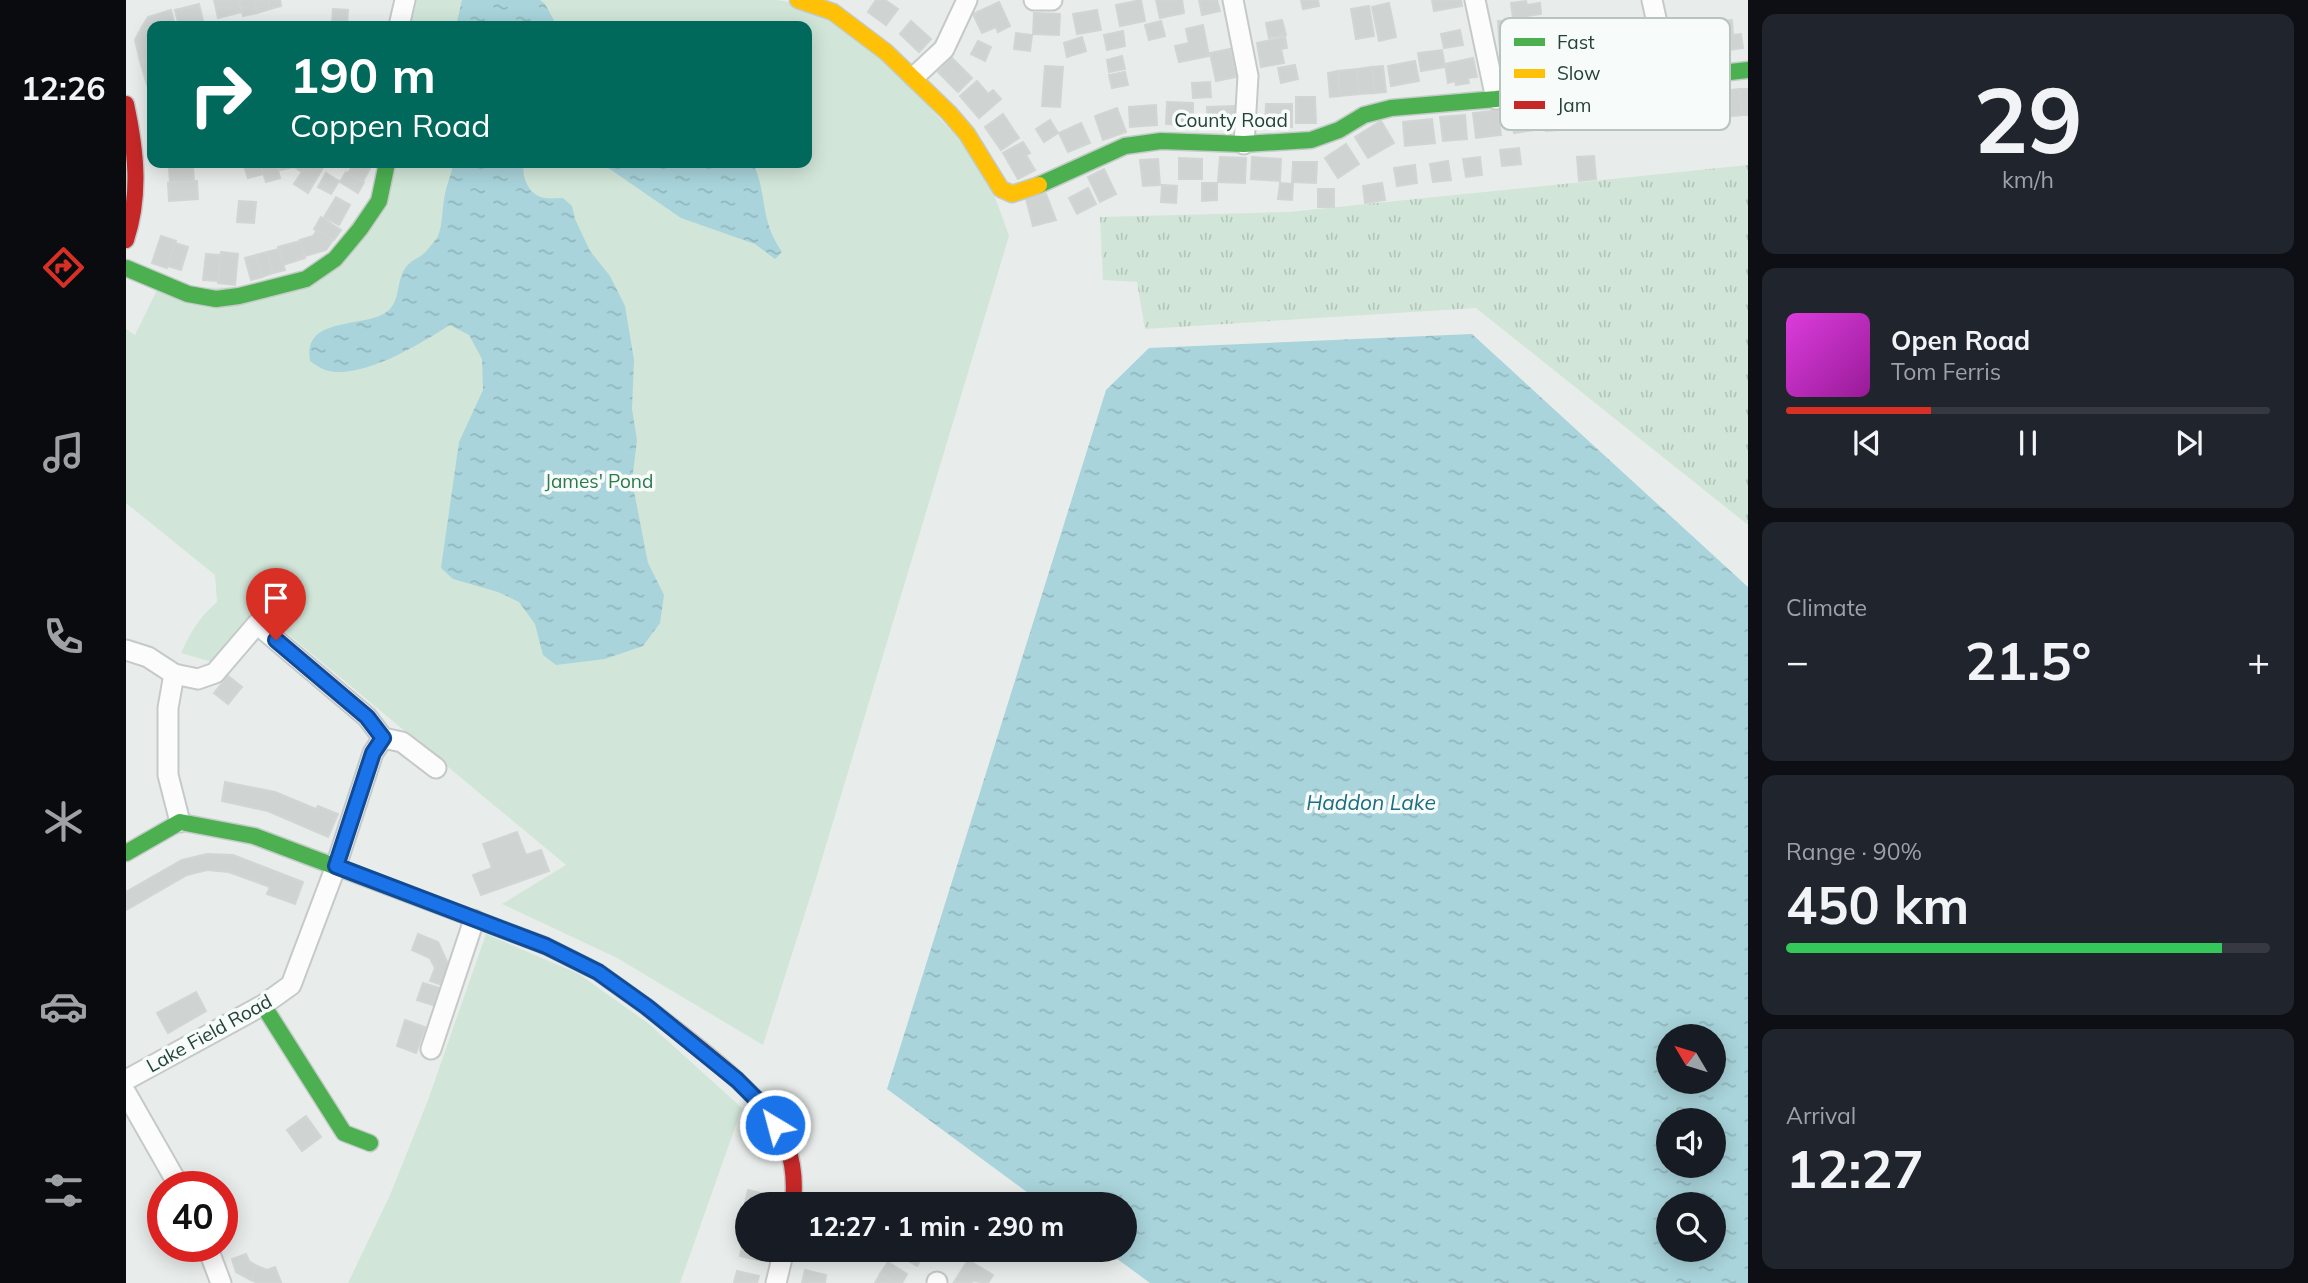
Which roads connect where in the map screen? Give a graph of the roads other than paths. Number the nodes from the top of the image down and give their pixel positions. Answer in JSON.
{"nodes":[{"id":1,"x":405,"y":0,"type":"edge"},
{"id":2,"x":797,"y":0,"type":"edge"},
{"id":3,"x":967,"y":0,"type":"edge"},
{"id":4,"x":1034,"y":0,"type":"edge"},
{"id":5,"x":1052,"y":0,"type":"edge"},
{"id":6,"x":1233,"y":0,"type":"edge"},
{"id":7,"x":1475,"y":0,"type":"edge"},
{"id":8,"x":1651,"y":0,"type":"edge"},
{"id":9,"x":1655,"y":18,"type":"edge"},
{"id":10,"x":400,"y":21,"type":"edge"},
{"id":11,"x":1748,"y":70,"type":"edge"},
{"id":12,"x":1730,"y":72,"type":"edge"},
{"id":13,"x":914,"y":77,"type":"junction"},
{"id":14,"x":1496,"y":99,"type":"junction"},
{"id":15,"x":1500,"y":99,"type":"edge"},
{"id":16,"x":126,"y":104,"type":"edge"},
{"id":17,"x":1244,"y":144,"type":"junction"},
{"id":18,"x":386,"y":168,"type":"edge"},
{"id":19,"x":126,"y":240,"type":"edge"},
{"id":20,"x":126,"y":268,"type":"edge"},
{"id":21,"x":126,"y":650,"type":"edge"},
{"id":22,"x":174,"y":674,"type":"junction"},
{"id":23,"x":383,"y":738,"type":"junction"},
{"id":24,"x":436,"y":768,"type":"dead end"},
{"id":25,"x":180,"y":822,"type":"junction"},
{"id":26,"x":126,"y":853,"type":"edge"},
{"id":27,"x":336,"y":866,"type":"junction"},
{"id":28,"x":474,"y":920,"type":"junction"},
{"id":29,"x":263,"y":1005,"type":"junction"},
{"id":30,"x":431,"y":1049,"type":"dead end"},
{"id":31,"x":126,"y":1080,"type":"edge"},
{"id":32,"x":126,"y":1093,"type":"edge"},
{"id":33,"x":370,"y":1143,"type":"dead end"},
{"id":34,"x":170,"y":1171,"type":"edge"},
{"id":35,"x":794,"y":1192,"type":"edge"},
{"id":36,"x":213,"y":1262,"type":"edge"},
{"id":37,"x":781,"y":1262,"type":"edge"},
{"id":38,"x":220,"y":1283,"type":"edge"},
{"id":39,"x":776,"y":1283,"type":"edge"}],
"edges":[{"from":1,"to":10,"type":"street"},
{"from":2,"to":13,"type":"street","name":"County Road"},
{"from":3,"to":13,"type":"street"},
{"from":4,"to":5,"type":"street"},
{"from":6,"to":17,"type":"street"},
{"from":7,"to":14,"type":"street"},
{"from":8,"to":9,"type":"street"},
{"from":11,"to":12,"type":"street","name":"County Road"},
{"from":13,"to":17,"type":"street","name":"County Road"},
{"from":14,"to":15,"type":"street","name":"County Road"},
{"from":14,"to":17,"type":"street","name":"County Road"},
{"from":16,"to":19,"type":"street"},
{"from":18,"to":20,"type":"street"},
{"from":21,"to":22,"type":"street"},
{"from":22,"to":23,"type":"street"},
{"from":22,"to":25,"type":"street"},
{"from":23,"to":24,"type":"street"},
{"from":23,"to":27,"type":"street","name":"Lake Field Road"},
{"from":25,"to":26,"type":"street"},
{"from":25,"to":27,"type":"street"},
{"from":27,"to":28,"type":"street"},
{"from":27,"to":29,"type":"street","name":"Lake Field Road"},
{"from":28,"to":30,"type":"street"},
{"from":28,"to":35,"type":"street"},
{"from":29,"to":31,"type":"street","name":"Lake Field Road"},
{"from":29,"to":33,"type":"street"},
{"from":32,"to":34,"type":"street"},
{"from":36,"to":38,"type":"street"},
{"from":37,"to":39,"type":"street"}]}
